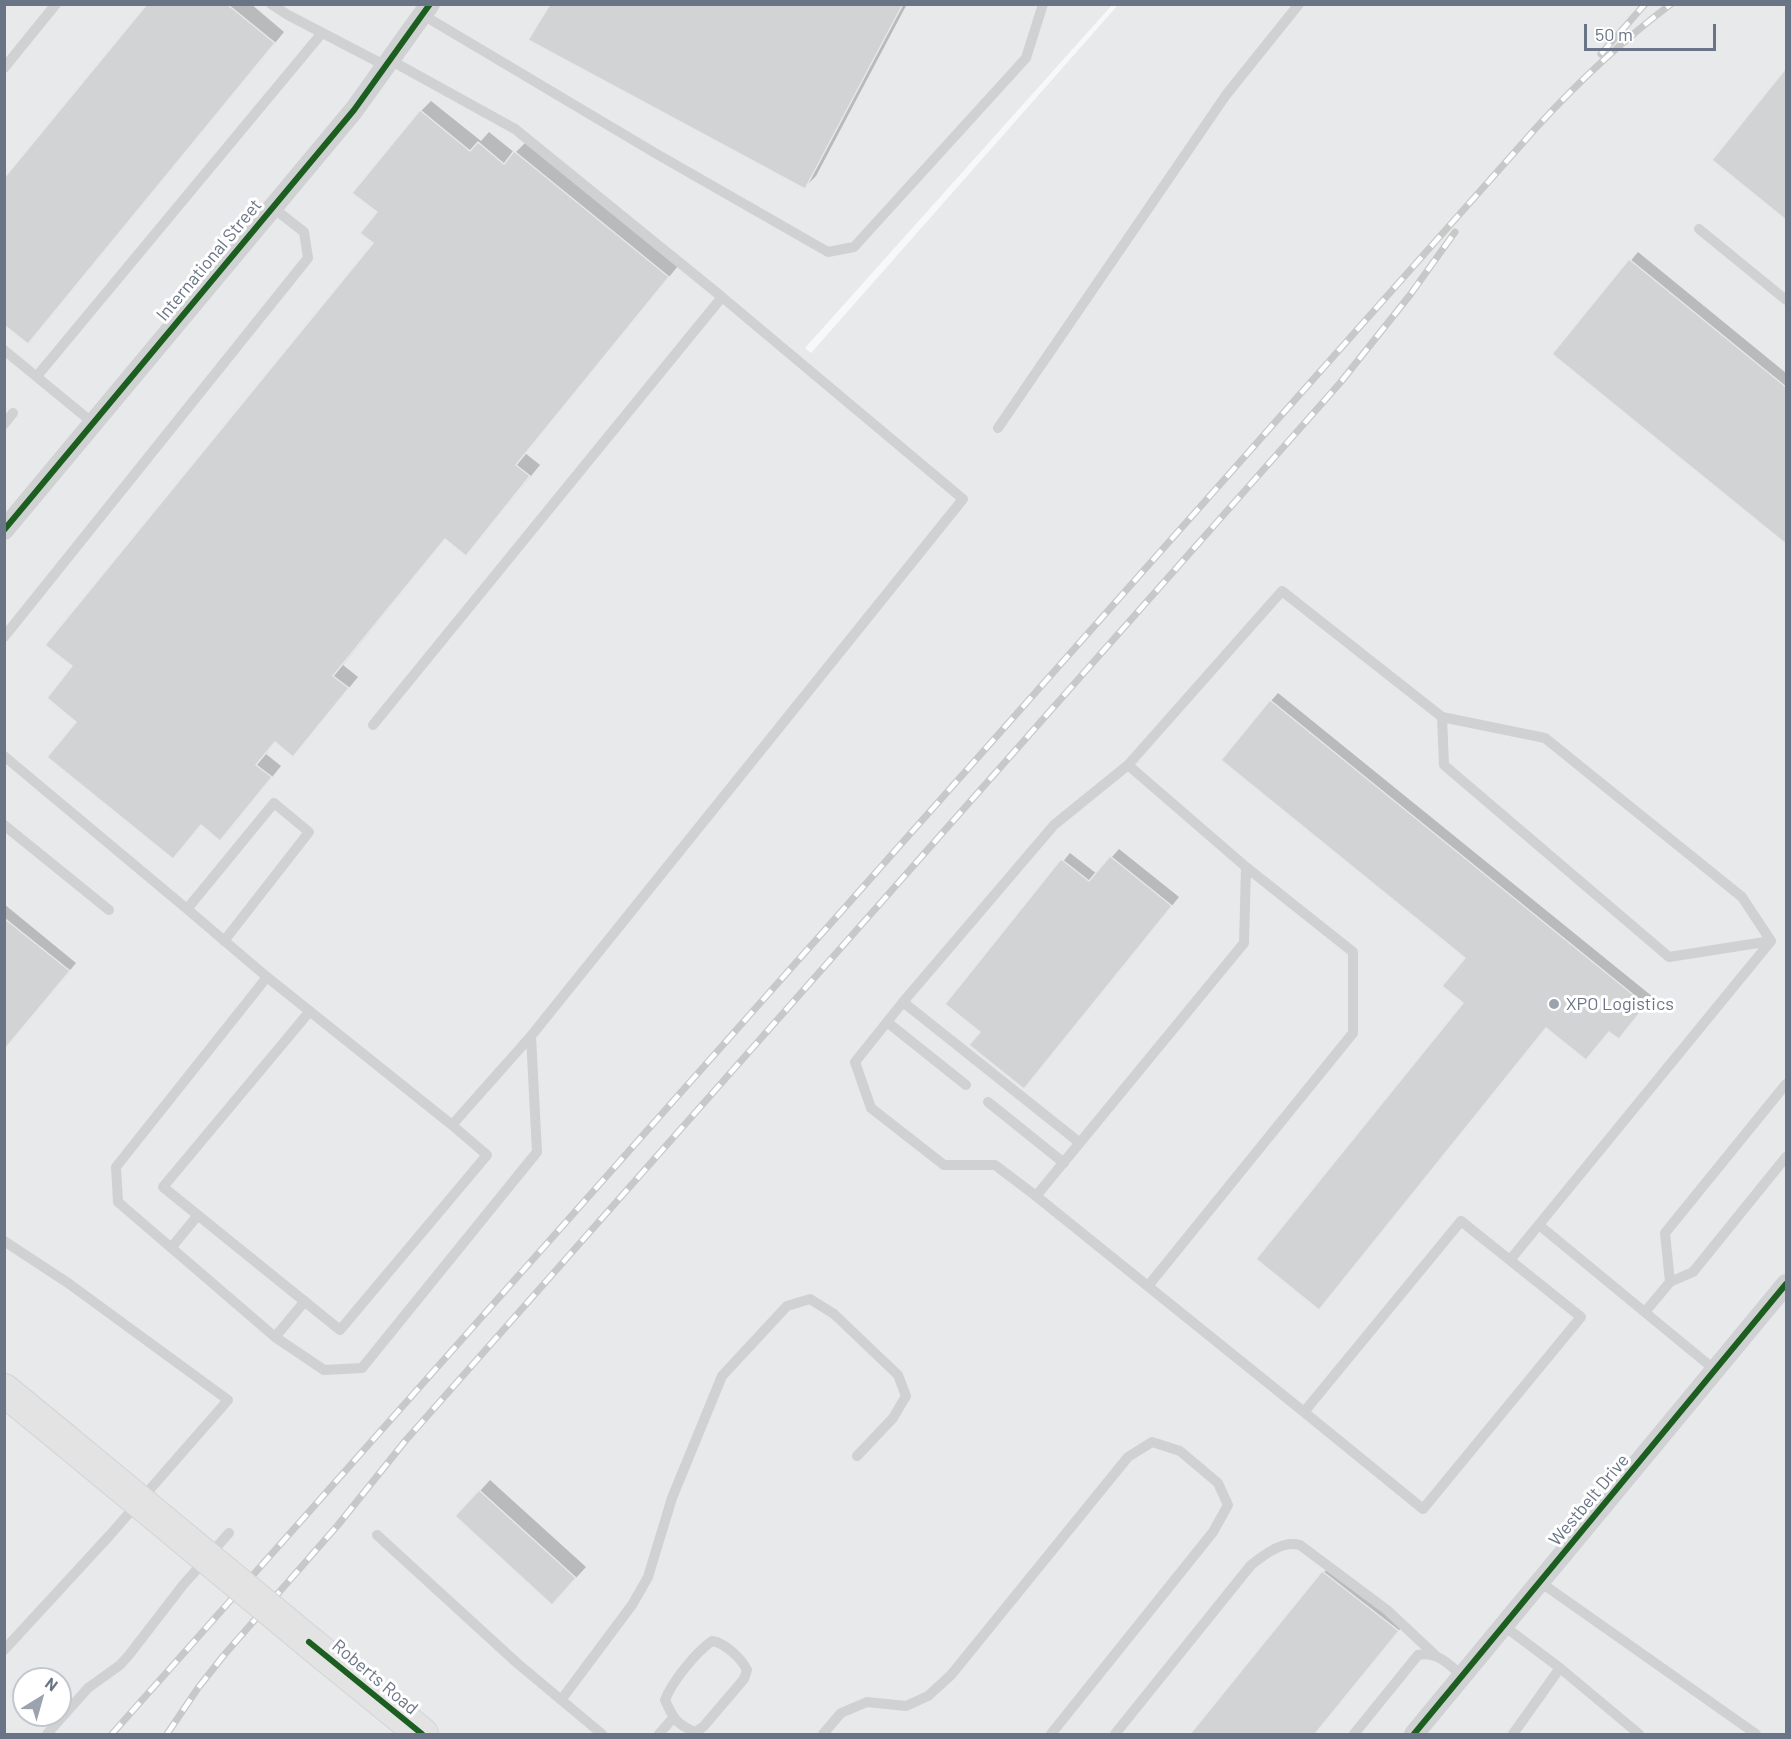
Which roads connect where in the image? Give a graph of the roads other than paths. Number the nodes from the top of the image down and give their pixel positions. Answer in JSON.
{"nodes":[{"id":1,"x":56,"y":4,"type":"edge"},
{"id":2,"x":271,"y":4,"type":"edge"},
{"id":3,"x":1043,"y":4,"type":"edge"},
{"id":4,"x":1299,"y":4,"type":"edge"},
{"id":5,"x":427,"y":10,"type":"edge"},
{"id":6,"x":322,"y":33,"type":"junction"},
{"id":7,"x":388,"y":63,"type":"junction"},
{"id":8,"x":4,"y":68,"type":"edge"},
{"id":9,"x":272,"y":207,"type":"junction"},
{"id":10,"x":1699,"y":229,"type":"dead end"},
{"id":11,"x":722,"y":297,"type":"junction"},
{"id":12,"x":1786,"y":300,"type":"edge"},
{"id":13,"x":4,"y":350,"type":"edge"},
{"id":14,"x":37,"y":376,"type":"junction"},
{"id":15,"x":13,"y":413,"type":"dead end"},
{"id":16,"x":93,"y":423,"type":"junction"},
{"id":17,"x":4,"y":424,"type":"edge"},
{"id":18,"x":998,"y":428,"type":"dead end"},
{"id":19,"x":7,"y":522,"type":"edge"},
{"id":20,"x":4,"y":637,"type":"edge"},
{"id":21,"x":1442,"y":717,"type":"junction"},
{"id":22,"x":373,"y":725,"type":"dead end"},
{"id":23,"x":4,"y":756,"type":"edge"},
{"id":24,"x":1128,"y":765,"type":"junction"},
{"id":25,"x":4,"y":825,"type":"edge"},
{"id":26,"x":1246,"y":867,"type":"junction"},
{"id":27,"x":187,"y":909,"type":"junction"},
{"id":28,"x":109,"y":910,"type":"dead end"},
{"id":29,"x":224,"y":941,"type":"junction"},
{"id":30,"x":1771,"y":941,"type":"junction"},
{"id":31,"x":267,"y":977,"type":"junction"},
{"id":32,"x":903,"y":1002,"type":"junction"},
{"id":33,"x":310,"y":1011,"type":"junction"},
{"id":34,"x":887,"y":1022,"type":"junction"},
{"id":35,"x":531,"y":1036,"type":"junction"},
{"id":36,"x":1786,"y":1084,"type":"edge"},
{"id":37,"x":966,"y":1085,"type":"dead end"},
{"id":38,"x":988,"y":1102,"type":"dead end"},
{"id":39,"x":452,"y":1125,"type":"junction"},
{"id":40,"x":1080,"y":1143,"type":"junction"},
{"id":41,"x":1786,"y":1157,"type":"edge"},
{"id":42,"x":1064,"y":1163,"type":"junction"},
{"id":43,"x":1036,"y":1196,"type":"junction"},
{"id":44,"x":198,"y":1215,"type":"junction"},
{"id":45,"x":1539,"y":1226,"type":"junction"},
{"id":46,"x":4,"y":1241,"type":"edge"},
{"id":47,"x":171,"y":1248,"type":"junction"},
{"id":48,"x":1510,"y":1260,"type":"junction"},
{"id":49,"x":1670,"y":1282,"type":"junction"},
{"id":50,"x":1786,"y":1284,"type":"edge"},
{"id":51,"x":1148,"y":1286,"type":"junction"},
{"id":52,"x":304,"y":1301,"type":"junction"},
{"id":53,"x":1645,"y":1312,"type":"junction"},
{"id":54,"x":275,"y":1337,"type":"junction"},
{"id":55,"x":1715,"y":1370,"type":"junction"},
{"id":56,"x":4,"y":1390,"type":"edge"},
{"id":57,"x":1304,"y":1412,"type":"junction"},
{"id":58,"x":857,"y":1456,"type":"dead end"},
{"id":59,"x":230,"y":1533,"type":"dead end"},
{"id":60,"x":377,"y":1535,"type":"dead end"},
{"id":61,"x":1540,"y":1582,"type":"junction"},
{"id":62,"x":1504,"y":1626,"type":"junction"},
{"id":63,"x":4,"y":1650,"type":"edge"},
{"id":64,"x":1435,"y":1654,"type":"junction"},
{"id":65,"x":1560,"y":1668,"type":"junction"},
{"id":66,"x":1462,"y":1676,"type":"junction"},
{"id":67,"x":561,"y":1700,"type":"junction"},
{"id":68,"x":673,"y":1718,"type":"junction"},
{"id":69,"x":47,"y":1734,"type":"edge"},
{"id":70,"x":422,"y":1734,"type":"edge"},
{"id":71,"x":602,"y":1734,"type":"edge"},
{"id":72,"x":659,"y":1734,"type":"edge"},
{"id":73,"x":823,"y":1734,"type":"edge"},
{"id":74,"x":1051,"y":1734,"type":"edge"},
{"id":75,"x":1115,"y":1734,"type":"edge"},
{"id":76,"x":1354,"y":1734,"type":"edge"},
{"id":77,"x":1414,"y":1734,"type":"edge"},
{"id":78,"x":1513,"y":1734,"type":"edge"},
{"id":79,"x":1639,"y":1734,"type":"edge"},
{"id":80,"x":1756,"y":1734,"type":"edge"}],
"edges":[{"from":1,"to":8,"type":"lane"},
{"from":2,"to":6,"type":"lane"},
{"from":3,"to":5,"type":"lane"},
{"from":4,"to":18,"type":"lane"},
{"from":5,"to":7,"type":"street","name":"International Street"},
{"from":6,"to":7,"type":"lane"},
{"from":6,"to":14,"type":"lane"},
{"from":7,"to":9,"type":"street","name":"International Street"},
{"from":7,"to":11,"type":"lane"},
{"from":9,"to":16,"type":"street","name":"International Street"},
{"from":9,"to":20,"type":"lane"},
{"from":10,"to":12,"type":"lane"},
{"from":11,"to":22,"type":"lane"},
{"from":11,"to":35,"type":"lane"},
{"from":13,"to":14,"type":"lane"},
{"from":14,"to":16,"type":"lane"},
{"from":15,"to":17,"type":"lane"},
{"from":16,"to":19,"type":"street","name":"International Street"},
{"from":21,"to":24,"type":"lane"},
{"from":21,"to":30,"type":"lane"},
{"from":21,"to":30,"type":"lane"},
{"from":23,"to":27,"type":"lane"},
{"from":24,"to":26,"type":"lane"},
{"from":24,"to":32,"type":"lane"},
{"from":25,"to":28,"type":"lane"},
{"from":26,"to":40,"type":"lane"},
{"from":26,"to":51,"type":"lane"},
{"from":27,"to":29,"type":"lane"},
{"from":27,"to":29,"type":"lane"},
{"from":29,"to":31,"type":"lane"},
{"from":30,"to":45,"type":"lane"},
{"from":31,"to":33,"type":"lane"},
{"from":31,"to":47,"type":"lane"},
{"from":32,"to":34,"type":"lane"},
{"from":32,"to":40,"type":"lane"},
{"from":33,"to":39,"type":"lane"},
{"from":33,"to":44,"type":"lane"},
{"from":34,"to":37,"type":"lane"},
{"from":34,"to":43,"type":"lane"},
{"from":35,"to":39,"type":"lane"},
{"from":35,"to":54,"type":"lane"},
{"from":36,"to":49,"type":"lane"},
{"from":38,"to":42,"type":"lane"},
{"from":39,"to":52,"type":"lane"},
{"from":40,"to":42,"type":"lane"},
{"from":41,"to":49,"type":"lane"},
{"from":42,"to":43,"type":"lane"},
{"from":43,"to":51,"type":"lane"},
{"from":44,"to":47,"type":"lane"},
{"from":44,"to":52,"type":"lane"},
{"from":45,"to":48,"type":"lane"},
{"from":45,"to":53,"type":"lane"},
{"from":46,"to":63,"type":"lane"},
{"from":47,"to":54,"type":"lane"},
{"from":48,"to":57,"type":"lane"},
{"from":48,"to":57,"type":"lane"},
{"from":49,"to":53,"type":"lane"},
{"from":50,"to":55,"type":"street","name":"Westbelt Drive"},
{"from":51,"to":57,"type":"lane"},
{"from":52,"to":54,"type":"lane"},
{"from":53,"to":55,"type":"lane"},
{"from":55,"to":61,"type":"street","name":"Westbelt Drive"},
{"from":56,"to":70,"type":"main road","name":"Roberts Road","bridge":true},
{"from":58,"to":67,"type":"lane"},
{"from":59,"to":69,"type":"lane"},
{"from":60,"to":67,"type":"lane"},
{"from":61,"to":62,"type":"street","name":"Westbelt Drive"},
{"from":61,"to":80,"type":"lane"},
{"from":62,"to":65,"type":"lane"},
{"from":62,"to":66,"type":"street","name":"Westbelt Drive"},
{"from":64,"to":66,"type":"lane"},
{"from":64,"to":75,"type":"lane"},
{"from":64,"to":76,"type":"lane"},
{"from":65,"to":78,"type":"lane"},
{"from":65,"to":79,"type":"lane"},
{"from":66,"to":77,"type":"street","name":"Westbelt Drive"},
{"from":67,"to":71,"type":"lane"},
{"from":68,"to":68,"type":"lane"},
{"from":68,"to":72,"type":"lane"},
{"from":73,"to":74,"type":"lane"}]}
